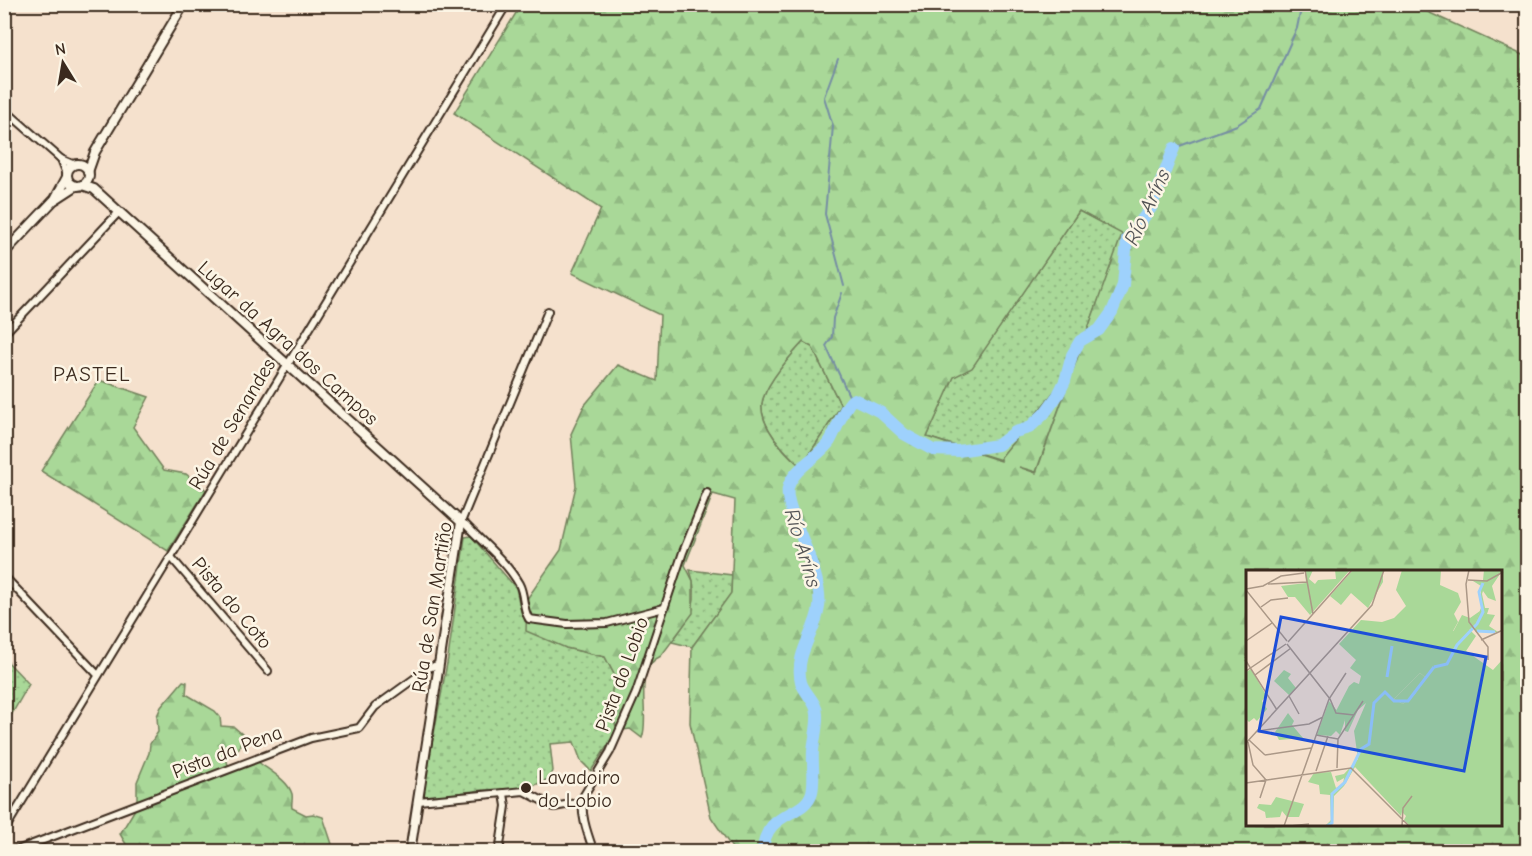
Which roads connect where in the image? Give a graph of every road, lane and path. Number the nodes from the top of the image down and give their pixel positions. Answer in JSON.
{"nodes":[{"id":1,"x":184,"y":4,"type":"edge"},
{"id":2,"x":507,"y":4,"type":"edge"},
{"id":3,"x":4,"y":110,"type":"edge"},
{"id":4,"x":95,"y":152,"type":"junction"},
{"id":5,"x":61,"y":159,"type":"junction"},
{"id":6,"x":77,"y":164,"type":"junction"},
{"id":7,"x":67,"y":175,"type":"junction"},
{"id":8,"x":88,"y":175,"type":"junction"},
{"id":9,"x":79,"y":185,"type":"junction"},
{"id":10,"x":94,"y":189,"type":"junction"},
{"id":11,"x":55,"y":199,"type":"junction"},
{"id":12,"x":119,"y":212,"type":"junction"},
{"id":13,"x":4,"y":253,"type":"edge"},
{"id":14,"x":548,"y":311,"type":"dead end"},
{"id":15,"x":4,"y":334,"type":"edge"},
{"id":16,"x":287,"y":365,"type":"junction"},
{"id":17,"x":707,"y":493,"type":"dead end"},
{"id":18,"x":461,"y":522,"type":"junction"},
{"id":19,"x":171,"y":557,"type":"junction"},
{"id":20,"x":4,"y":576,"type":"edge"},
{"id":21,"x":664,"y":608,"type":"junction"},
{"id":22,"x":439,"y":664,"type":"junction"},
{"id":23,"x":268,"y":671,"type":"dead end"},
{"id":24,"x":98,"y":675,"type":"junction"},
{"id":25,"x":504,"y":794,"type":"junction"},
{"id":26,"x":418,"y":801,"type":"junction"},
{"id":27,"x":582,"y":802,"type":"junction"},
{"id":28,"x":4,"y":831,"type":"edge"},
{"id":29,"x":12,"y":852,"type":"edge"},
{"id":30,"x":410,"y":852,"type":"edge"},
{"id":31,"x":499,"y":852,"type":"edge"},
{"id":32,"x":594,"y":852,"type":"edge"}],
"edges":[{"from":1,"to":4,"type":"street"},
{"from":2,"to":16,"type":"street","name":"Rúa de Senandes"},
{"from":3,"to":5,"type":"street"},
{"from":4,"to":6,"type":"street"},
{"from":4,"to":8,"type":"street"},
{"from":5,"to":6,"type":"street"},
{"from":5,"to":7,"type":"street"},
{"from":6,"to":7,"type":"street"},
{"from":6,"to":8,"type":"street"},
{"from":7,"to":9,"type":"street"},
{"from":7,"to":11,"type":"street"},
{"from":8,"to":9,"type":"street"},
{"from":8,"to":10,"type":"street","name":"Lugar da Agra dos Campos"},
{"from":9,"to":10,"type":"street","name":"Lugar da Agra dos Campos"},
{"from":9,"to":11,"type":"street"},
{"from":10,"to":12,"type":"street","name":"Lugar da Agra dos Campos"},
{"from":11,"to":13,"type":"street"},
{"from":12,"to":15,"type":"street"},
{"from":12,"to":16,"type":"street","name":"Lugar da Agra dos Campos"},
{"from":14,"to":18,"type":"street","name":"Rúa de San Martiño"},
{"from":16,"to":18,"type":"street","name":"Lugar da Agra dos Campos"},
{"from":16,"to":19,"type":"street","name":"Rúa de Senandes"},
{"from":17,"to":21,"type":"street","name":"Pista do Lobio"},
{"from":18,"to":21,"type":"street"},
{"from":18,"to":22,"type":"street","name":"Rúa de San Martiño"},
{"from":19,"to":23,"type":"street","name":"Pista do Coto"},
{"from":19,"to":24,"type":"street","name":"Rúa de Senandes"},
{"from":20,"to":24,"type":"street"},
{"from":21,"to":27,"type":"street","name":"Pista do Lobio"},
{"from":22,"to":26,"type":"street","name":"Rúa de San Martiño"},
{"from":22,"to":29,"type":"street","name":"Pista da Pena"},
{"from":24,"to":28,"type":"street","name":"Rúa de Senandes"},
{"from":25,"to":26,"type":"street"},
{"from":25,"to":27,"type":"street"},
{"from":25,"to":31,"type":"street"},
{"from":26,"to":30,"type":"street","name":"Rúa de San Martiño"},
{"from":27,"to":32,"type":"street"}]}
